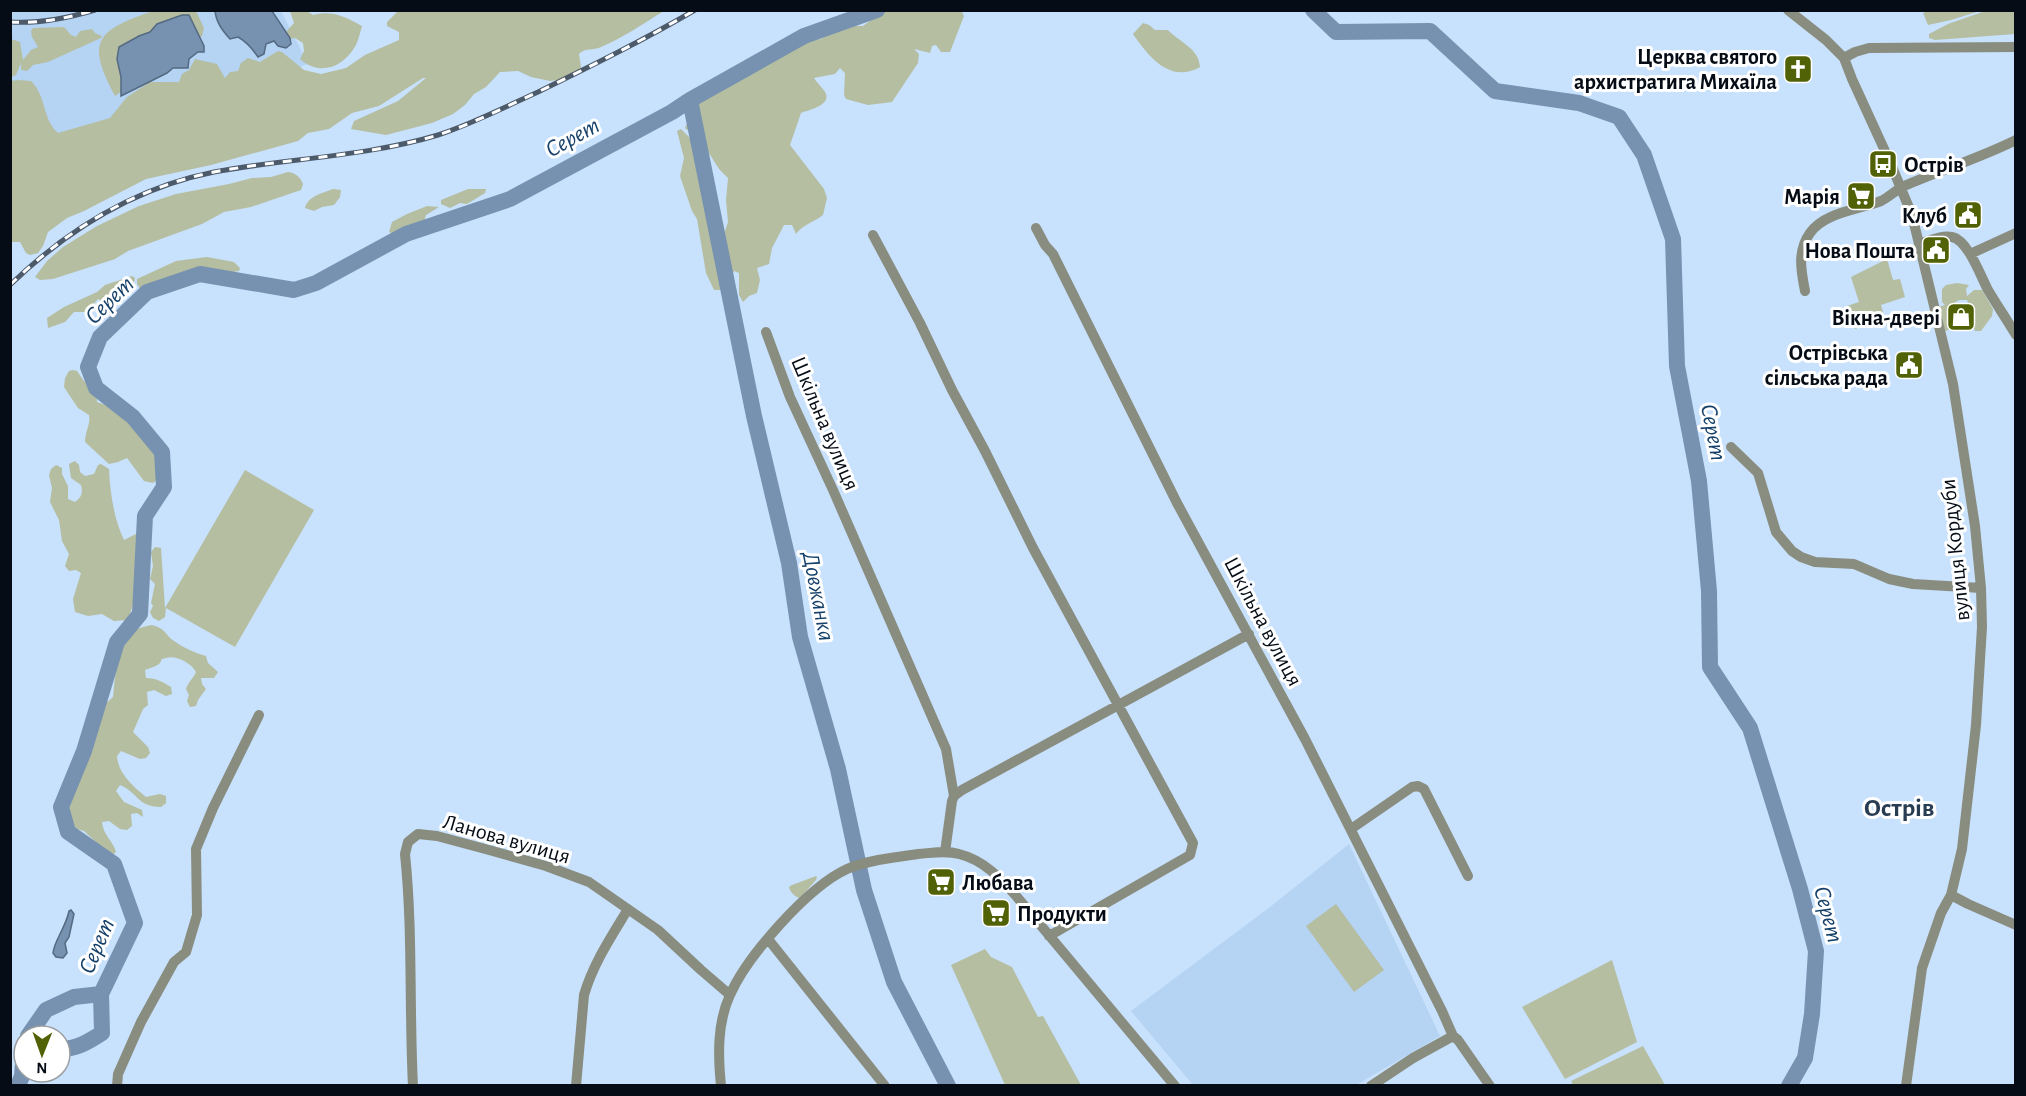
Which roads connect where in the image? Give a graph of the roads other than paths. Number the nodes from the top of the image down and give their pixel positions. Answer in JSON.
{"nodes":[{"id":1,"x":1788,"y":10,"type":"edge"},
{"id":2,"x":2016,"y":47,"type":"edge"},
{"id":3,"x":1844,"y":58,"type":"junction"},
{"id":4,"x":2016,"y":140,"type":"edge"},
{"id":5,"x":1901,"y":188,"type":"junction"},
{"id":6,"x":1036,"y":228,"type":"dead end"},
{"id":7,"x":2016,"y":233,"type":"edge"},
{"id":8,"x":873,"y":235,"type":"dead end"},
{"id":9,"x":1919,"y":244,"type":"junction"},
{"id":10,"x":1970,"y":254,"type":"junction"},
{"id":11,"x":1804,"y":291,"type":"dead end"},
{"id":12,"x":766,"y":332,"type":"dead end"},
{"id":13,"x":2016,"y":335,"type":"edge"},
{"id":14,"x":1731,"y":447,"type":"dead end"},
{"id":15,"x":1981,"y":588,"type":"junction"},
{"id":16,"x":1249,"y":634,"type":"junction"},
{"id":17,"x":1119,"y":706,"type":"junction"},
{"id":18,"x":259,"y":715,"type":"dead end"},
{"id":19,"x":954,"y":796,"type":"junction"},
{"id":20,"x":1351,"y":829,"type":"junction"},
{"id":21,"x":945,"y":852,"type":"junction"},
{"id":22,"x":1468,"y":876,"type":"dead end"},
{"id":23,"x":1951,"y":895,"type":"junction"},
{"id":24,"x":628,"y":909,"type":"junction"},
{"id":25,"x":2016,"y":925,"type":"edge"},
{"id":26,"x":1049,"y":936,"type":"junction"},
{"id":27,"x":768,"y":939,"type":"junction"},
{"id":28,"x":730,"y":995,"type":"junction"},
{"id":29,"x":1453,"y":1036,"type":"junction"},
{"id":30,"x":1387,"y":1082,"type":"edge"},
{"id":31,"x":117,"y":1086,"type":"edge"},
{"id":32,"x":413,"y":1086,"type":"edge"},
{"id":33,"x":576,"y":1086,"type":"edge"},
{"id":34,"x":722,"y":1086,"type":"edge"},
{"id":35,"x":885,"y":1086,"type":"edge"},
{"id":36,"x":1175,"y":1086,"type":"edge"},
{"id":37,"x":1371,"y":1086,"type":"edge"},
{"id":38,"x":1490,"y":1086,"type":"edge"},
{"id":39,"x":1906,"y":1086,"type":"edge"}],
"edges":[{"from":1,"to":3,"type":"street"},
{"from":2,"to":3,"type":"street"},
{"from":3,"to":5,"type":"street","name":"вулиця Кордуби"},
{"from":4,"to":5,"type":"street"},
{"from":5,"to":9,"type":"street","name":"вулиця Кордуби"},
{"from":5,"to":11,"type":"street"},
{"from":6,"to":16,"type":"street","name":"Шкільна вулиця"},
{"from":7,"to":10,"type":"street"},
{"from":8,"to":17,"type":"street"},
{"from":9,"to":10,"type":"street"},
{"from":9,"to":15,"type":"street","name":"вулиця Кордуби"},
{"from":10,"to":13,"type":"street"},
{"from":12,"to":19,"type":"street","name":"Шкільна вулиця"},
{"from":14,"to":15,"type":"street"},
{"from":15,"to":23,"type":"street","name":"вулиця Кордуби"},
{"from":16,"to":17,"type":"street"},
{"from":16,"to":20,"type":"street","name":"Шкільна вулиця"},
{"from":17,"to":19,"type":"street"},
{"from":17,"to":26,"type":"street"},
{"from":18,"to":31,"type":"street"},
{"from":19,"to":21,"type":"street","name":"Шкільна вулиця"},
{"from":20,"to":22,"type":"street"},
{"from":20,"to":29,"type":"street","name":"Шкільна вулиця"},
{"from":21,"to":26,"type":"street"},
{"from":21,"to":27,"type":"street"},
{"from":23,"to":25,"type":"street"},
{"from":23,"to":39,"type":"street","name":"вулиця Кордуби"},
{"from":24,"to":28,"type":"street","name":"Ланова вулиця"},
{"from":24,"to":32,"type":"street","name":"Ланова вулиця"},
{"from":24,"to":33,"type":"street"},
{"from":26,"to":36,"type":"street"},
{"from":27,"to":28,"type":"street"},
{"from":27,"to":35,"type":"street"},
{"from":28,"to":34,"type":"street"},
{"from":29,"to":30,"type":"street"},
{"from":29,"to":38,"type":"street","name":"Шкільна вулиця"},
{"from":30,"to":37,"type":"street"}]}
